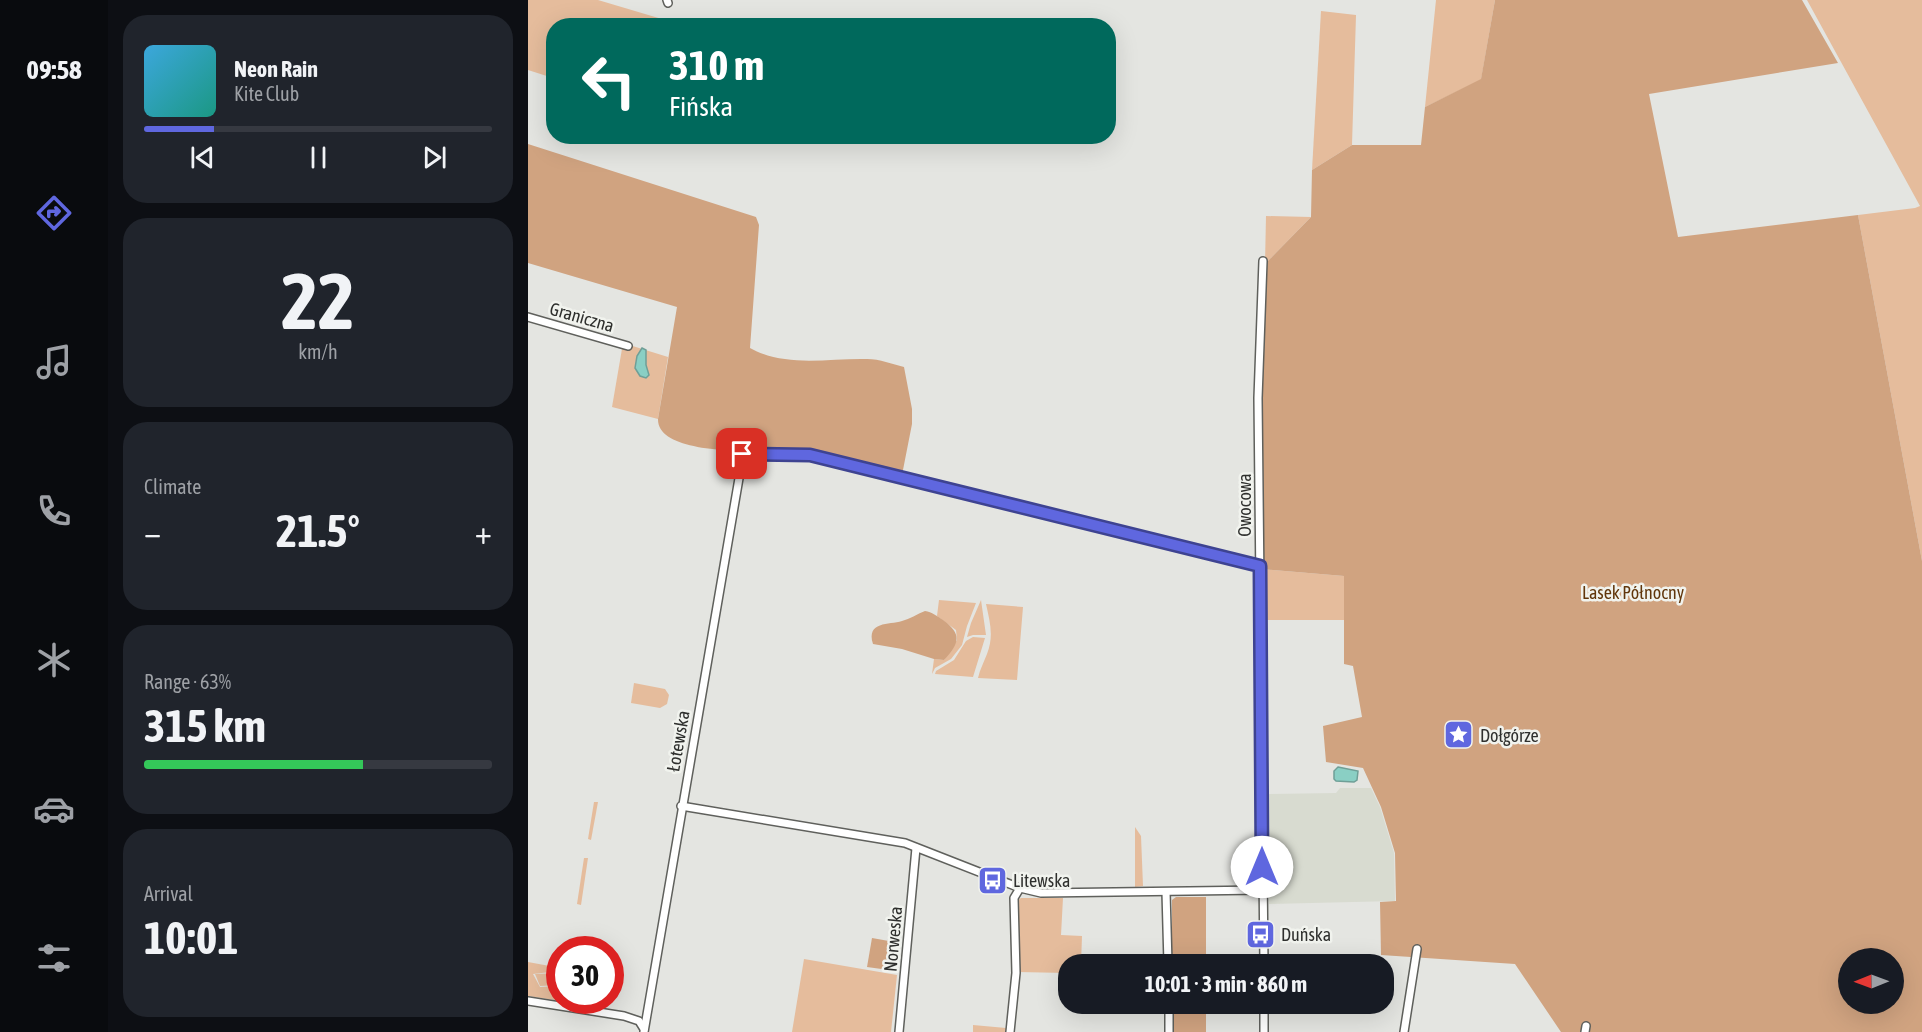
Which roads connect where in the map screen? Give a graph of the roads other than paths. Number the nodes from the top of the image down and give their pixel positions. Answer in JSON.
{"nodes":[{"id":1,"x":1263,"y":261,"type":"dead end"},
{"id":2,"x":528,"y":317,"type":"edge"},
{"id":3,"x":628,"y":346,"type":"dead end"},
{"id":4,"x":1260,"y":566,"type":"junction"},
{"id":5,"x":681,"y":806,"type":"junction"},
{"id":6,"x":916,"y":848,"type":"junction"},
{"id":7,"x":1020,"y":888,"type":"junction"},
{"id":8,"x":1263,"y":890,"type":"junction"},
{"id":9,"x":1166,"y":892,"type":"junction"},
{"id":10,"x":1418,"y":949,"type":"dead end"},
{"id":11,"x":1168,"y":954,"type":"edge"},
{"id":12,"x":1264,"y":954,"type":"edge"},
{"id":13,"x":528,"y":1001,"type":"edge"},
{"id":14,"x":1169,"y":1014,"type":"edge"},
{"id":15,"x":1264,"y":1014,"type":"edge"},
{"id":16,"x":644,"y":1030,"type":"edge"},
{"id":17,"x":899,"y":1032,"type":"edge"},
{"id":18,"x":1011,"y":1032,"type":"edge"},
{"id":19,"x":1169,"y":1032,"type":"edge"},
{"id":20,"x":1264,"y":1032,"type":"edge"},
{"id":21,"x":1404,"y":1032,"type":"edge"}],
"edges":[{"from":1,"to":4,"type":"street","name":"Owocowa"},
{"from":2,"to":3,"type":"street","name":"Graniczna"},
{"from":4,"to":5,"type":"street","name":"Łotewska"},
{"from":4,"to":8,"type":"street","name":"Owocowa"},
{"from":5,"to":6,"type":"street"},
{"from":5,"to":16,"type":"street","name":"Łotewska"},
{"from":6,"to":7,"type":"street"},
{"from":6,"to":17,"type":"street","name":"Norweska"},
{"from":7,"to":9,"type":"street"},
{"from":7,"to":18,"type":"street"},
{"from":8,"to":9,"type":"street"},
{"from":8,"to":12,"type":"street","name":"Owocowa"},
{"from":9,"to":11,"type":"street"},
{"from":10,"to":21,"type":"street"},
{"from":13,"to":16,"type":"street"},
{"from":14,"to":19,"type":"street"},
{"from":15,"to":20,"type":"street"}]}
